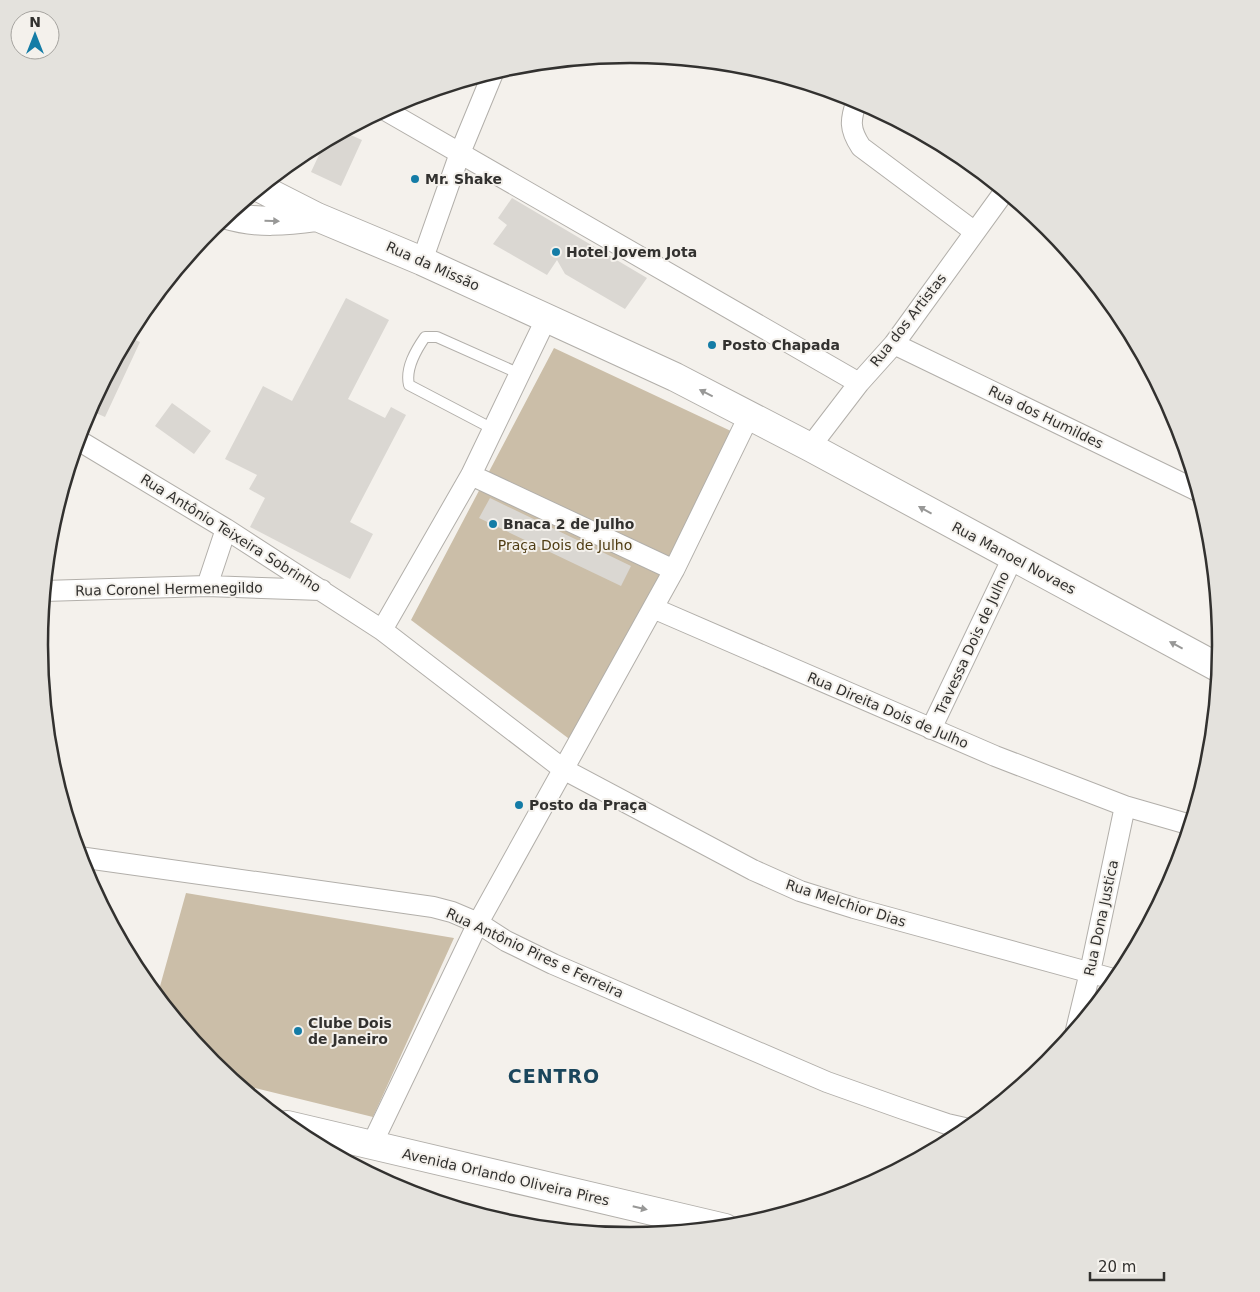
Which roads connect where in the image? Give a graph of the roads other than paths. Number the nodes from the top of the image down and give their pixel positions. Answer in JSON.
{"nodes":[{"id":1,"x":491,"y":80,"type":"edge"},
{"id":2,"x":854,"y":108,"type":"edge"},
{"id":3,"x":393,"y":114,"type":"edge"},
{"id":4,"x":460,"y":153,"type":"junction"},
{"id":5,"x":266,"y":191,"type":"edge"},
{"id":6,"x":1000,"y":197,"type":"edge"},
{"id":7,"x":237,"y":216,"type":"edge"},
{"id":8,"x":317,"y":217,"type":"junction"},
{"id":9,"x":975,"y":232,"type":"junction"},
{"id":10,"x":422,"y":261,"type":"junction"},
{"id":11,"x":547,"y":317,"type":"junction"},
{"id":12,"x":894,"y":344,"type":"junction"},
{"id":13,"x":520,"y":374,"type":"junction"},
{"id":14,"x":859,"y":383,"type":"junction"},
{"id":15,"x":749,"y":416,"type":"junction"},
{"id":16,"x":494,"y":429,"type":"junction"},
{"id":17,"x":84,"y":444,"type":"edge"},
{"id":18,"x":810,"y":447,"type":"junction"},
{"id":19,"x":470,"y":475,"type":"junction"},
{"id":20,"x":1191,"y":487,"type":"edge"},
{"id":21,"x":226,"y":528,"type":"junction"},
{"id":22,"x":1013,"y":558,"type":"junction"},
{"id":23,"x":674,"y":570,"type":"junction"},
{"id":24,"x":208,"y":586,"type":"junction"},
{"id":25,"x":323,"y":590,"type":"junction"},
{"id":26,"x":50,"y":591,"type":"edge"},
{"id":27,"x":653,"y":608,"type":"junction"},
{"id":28,"x":382,"y":630,"type":"junction"},
{"id":29,"x":1212,"y":664,"type":"edge"},
{"id":30,"x":931,"y":729,"type":"junction"},
{"id":31,"x":564,"y":769,"type":"junction"},
{"id":32,"x":1125,"y":806,"type":"junction"},
{"id":33,"x":1185,"y":822,"type":"edge"},
{"id":34,"x":88,"y":858,"type":"edge"},
{"id":35,"x":478,"y":923,"type":"junction"},
{"id":36,"x":1090,"y":972,"type":"junction"},
{"id":37,"x":1109,"y":978,"type":"edge"},
{"id":38,"x":1079,"y":1016,"type":"edge"},
{"id":39,"x":959,"y":1127,"type":"edge"},
{"id":40,"x":305,"y":1130,"type":"edge"},
{"id":41,"x":371,"y":1146,"type":"junction"},
{"id":42,"x":707,"y":1224,"type":"edge"}],
"edges":[{"from":1,"to":4,"type":"street"},
{"from":2,"to":9,"type":"street"},
{"from":3,"to":4,"type":"street"},
{"from":4,"to":10,"type":"street"},
{"from":4,"to":14,"type":"street"},
{"from":5,"to":8,"type":"street","name":"Rua da Missão"},
{"from":6,"to":9,"type":"street","name":"Rua dos Artistas"},
{"from":7,"to":8,"type":"street","name":"Rua da Missão","one_way":true},
{"from":8,"to":10,"type":"street","name":"Rua da Missão"},
{"from":9,"to":12,"type":"street","name":"Rua dos Artistas"},
{"from":10,"to":11,"type":"street","name":"Rua da Missão"},
{"from":11,"to":13,"type":"street"},
{"from":15,"to":11,"type":"street","one_way":true},
{"from":12,"to":14,"type":"street","name":"Rua dos Artistas"},
{"from":12,"to":20,"type":"street","name":"Rua dos Humildes"},
{"from":13,"to":16,"type":"street"},
{"from":13,"to":16,"type":"lane"},
{"from":14,"to":18,"type":"street","name":"Rua dos Artistas"},
{"from":15,"to":18,"type":"street"},
{"from":15,"to":23,"type":"street"},
{"from":16,"to":19,"type":"street"},
{"from":17,"to":21,"type":"street","name":"Rua Antônio Teixeira Sobrinho"},
{"from":22,"to":18,"type":"street","name":"Rua Manoel Novaes","one_way":true},
{"from":19,"to":23,"type":"street"},
{"from":19,"to":28,"type":"street"},
{"from":21,"to":24,"type":"street"},
{"from":21,"to":25,"type":"street","name":"Rua Antônio Teixeira Sobrinho"},
{"from":29,"to":22,"type":"street","name":"Rua Manoel Novaes","one_way":true},
{"from":22,"to":30,"type":"street","name":"Travessa Dois de Julho"},
{"from":23,"to":27,"type":"street"},
{"from":24,"to":25,"type":"street","name":"Rua Coronel Hermenegildo"},
{"from":24,"to":26,"type":"street","name":"Rua Coronel Hermenegildo"},
{"from":25,"to":28,"type":"street","name":"Rua Antônio Teixeira Sobrinho"},
{"from":27,"to":30,"type":"street","name":"Rua Direita Dois de Julho"},
{"from":27,"to":31,"type":"street"},
{"from":28,"to":31,"type":"street"},
{"from":30,"to":32,"type":"street","name":"Rua Direita Dois de Julho"},
{"from":31,"to":35,"type":"street"},
{"from":31,"to":36,"type":"street","name":"Rua Melchior Dias"},
{"from":32,"to":33,"type":"street","name":"Rua Direita Dois de Julho"},
{"from":32,"to":36,"type":"street","name":"Rua Dona Justica"},
{"from":34,"to":35,"type":"street","name":"Rua Antônio Pires e Ferreira"},
{"from":35,"to":39,"type":"street","name":"Rua Antônio Pires e Ferreira"},
{"from":35,"to":41,"type":"street"},
{"from":36,"to":37,"type":"street","name":"Rua Melchior Dias"},
{"from":36,"to":38,"type":"street","name":"Rua Dona Justica"},
{"from":40,"to":41,"type":"street","name":"Avenida Orlando Oliveira Pires"},
{"from":41,"to":42,"type":"street","name":"Avenida Orlando Oliveira Pires","one_way":true}]}
